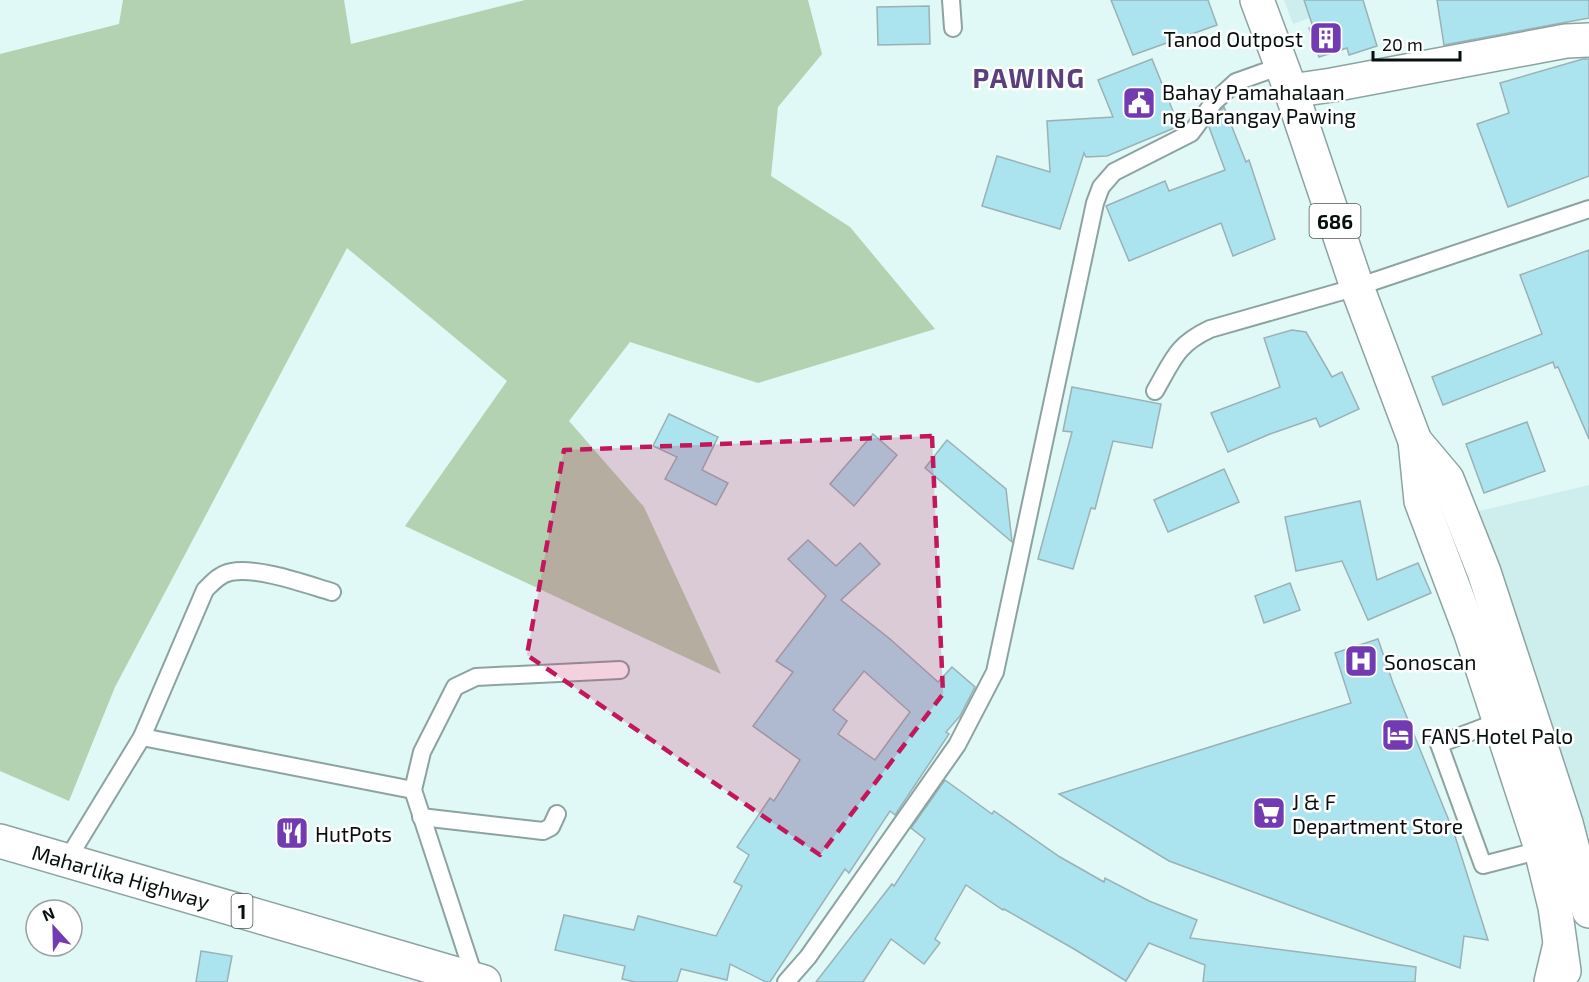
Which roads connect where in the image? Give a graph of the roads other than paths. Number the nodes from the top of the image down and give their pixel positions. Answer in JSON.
{"nodes":[{"id":1,"x":951,"y":0,"type":"edge"},
{"id":2,"x":1257,"y":0,"type":"edge"},
{"id":3,"x":953,"y":28,"type":"dead end"},
{"id":4,"x":1589,"y":40,"type":"edge"},
{"id":5,"x":1286,"y":79,"type":"junction"},
{"id":6,"x":1589,"y":209,"type":"edge"},
{"id":7,"x":1358,"y":287,"type":"junction"},
{"id":8,"x":1155,"y":391,"type":"dead end"},
{"id":9,"x":1415,"y":441,"type":"junction"},
{"id":10,"x":332,"y":592,"type":"dead end"},
{"id":11,"x":620,"y":670,"type":"dead end"},
{"id":12,"x":1500,"y":721,"type":"junction"},
{"id":13,"x":142,"y":737,"type":"junction"},
{"id":14,"x":413,"y":790,"type":"junction"},
{"id":15,"x":557,"y":814,"type":"dead end"},
{"id":16,"x":421,"y":817,"type":"junction"},
{"id":17,"x":0,"y":841,"type":"edge"},
{"id":18,"x":1541,"y":850,"type":"junction"},
{"id":19,"x":67,"y":860,"type":"junction"},
{"id":20,"x":1589,"y":911,"type":"edge"},
{"id":21,"x":1560,"y":944,"type":"junction"},
{"id":22,"x":480,"y":981,"type":"edge"},
{"id":23,"x":786,"y":982,"type":"edge"},
{"id":24,"x":1551,"y":982,"type":"edge"},
{"id":25,"x":1566,"y":982,"type":"edge"}],
"edges":[{"from":1,"to":3,"type":"lane"},
{"from":2,"to":5,"type":"main road","number":"686"},
{"from":4,"to":5,"type":"main road"},
{"from":5,"to":7,"type":"main road","number":"686"},
{"from":5,"to":23,"type":"lane"},
{"from":6,"to":7,"type":"lane"},
{"from":7,"to":8,"type":"lane"},
{"from":7,"to":9,"type":"main road","number":"686"},
{"from":9,"to":12,"type":"main road","number":"686"},
{"from":9,"to":20,"type":"main road","number":"686"},
{"from":10,"to":13,"type":"lane"},
{"from":11,"to":14,"type":"lane"},
{"from":12,"to":18,"type":"main road","number":"686"},
{"from":12,"to":18,"type":"lane"},
{"from":13,"to":14,"type":"lane"},
{"from":13,"to":19,"type":"lane"},
{"from":14,"to":16,"type":"lane"},
{"from":15,"to":16,"type":"lane"},
{"from":16,"to":22,"type":"lane"},
{"from":17,"to":19,"type":"main road","name":"Maharlika Highway","number":"1"},
{"from":18,"to":21,"type":"main road","number":"686"},
{"from":19,"to":22,"type":"main road","name":"Maharlika Highway","number":"1"},
{"from":21,"to":24,"type":"main road","number":"686"},
{"from":21,"to":25,"type":"main road","number":"686"}]}
